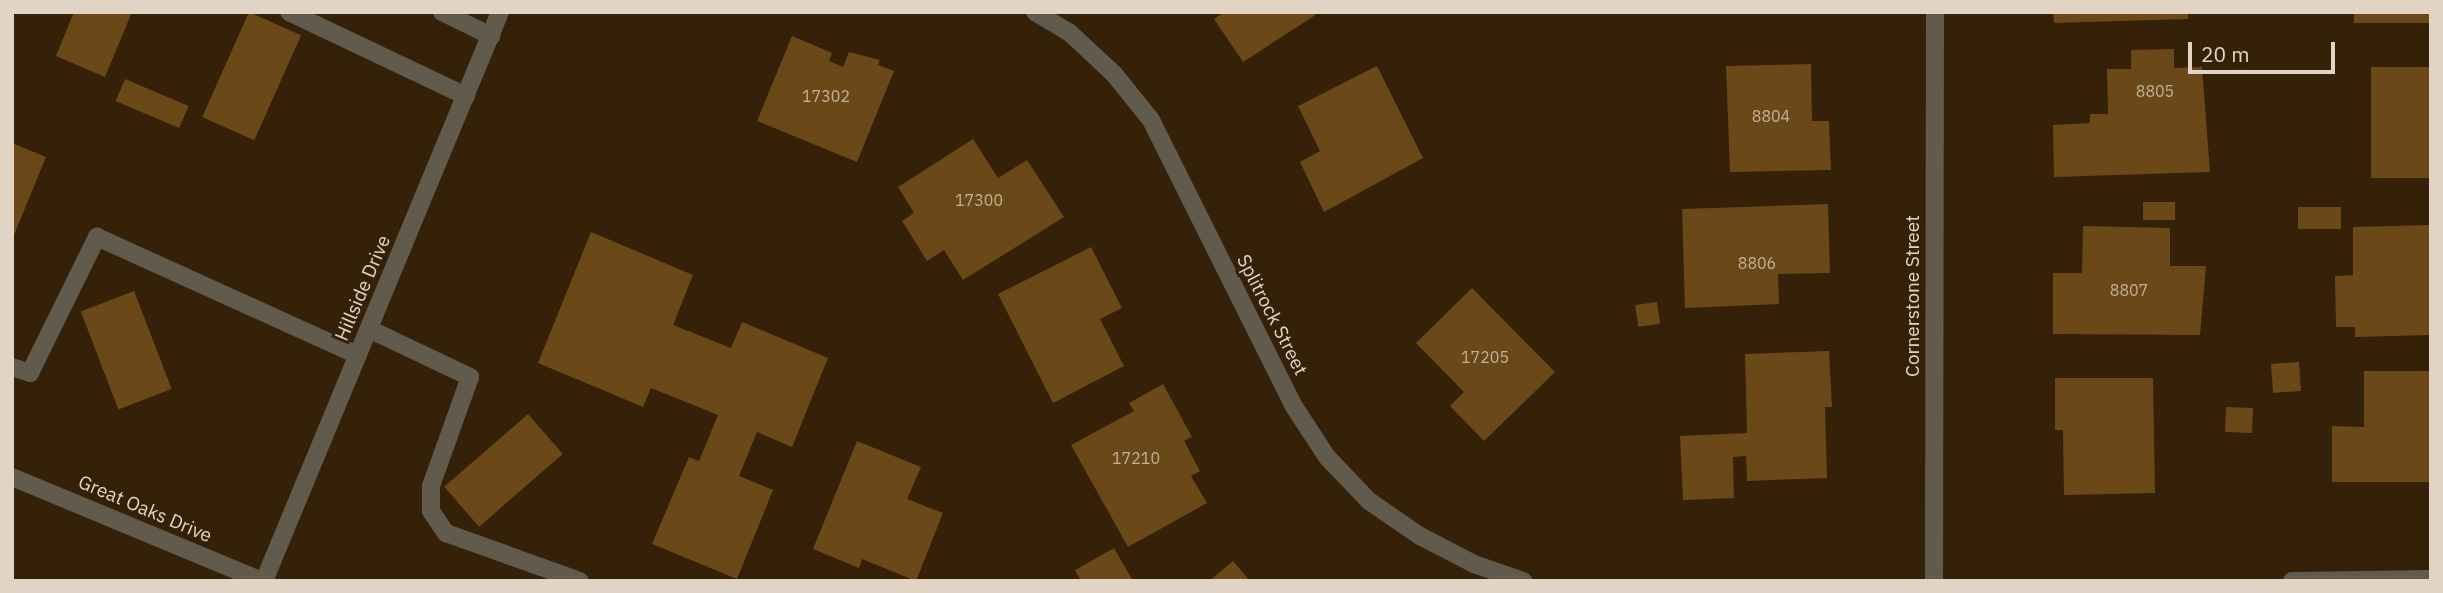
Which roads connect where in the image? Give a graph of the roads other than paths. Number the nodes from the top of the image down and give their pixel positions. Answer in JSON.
{"nodes":[{"id":1,"x":289,"y":12,"type":"edge"},
{"id":2,"x":442,"y":12,"type":"edge"},
{"id":3,"x":500,"y":12,"type":"edge"},
{"id":4,"x":1035,"y":12,"type":"edge"},
{"id":5,"x":1935,"y":12,"type":"edge"},
{"id":6,"x":491,"y":36,"type":"junction"},
{"id":7,"x":466,"y":96,"type":"junction"},
{"id":8,"x":369,"y":329,"type":"junction"},
{"id":9,"x":357,"y":355,"type":"junction"},
{"id":10,"x":12,"y":367,"type":"edge"},
{"id":11,"x":12,"y":477,"type":"edge"},
{"id":12,"x":2431,"y":579,"type":"edge"},
{"id":13,"x":263,"y":581,"type":"edge"},
{"id":14,"x":580,"y":581,"type":"edge"},
{"id":15,"x":1523,"y":581,"type":"edge"},
{"id":16,"x":1934,"y":581,"type":"edge"},
{"id":17,"x":2292,"y":581,"type":"edge"}],
"edges":[{"from":1,"to":7,"type":"street"},
{"from":2,"to":6,"type":"street"},
{"from":3,"to":6,"type":"street","name":"Hillside Drive"},
{"from":4,"to":15,"type":"street","name":"Splitrock Street"},
{"from":5,"to":16,"type":"street","name":"Cornerstone Street"},
{"from":6,"to":7,"type":"street","name":"Hillside Drive"},
{"from":7,"to":8,"type":"street","name":"Hillside Drive"},
{"from":8,"to":9,"type":"street","name":"Hillside Drive"},
{"from":8,"to":14,"type":"street"},
{"from":9,"to":10,"type":"street"},
{"from":9,"to":13,"type":"street","name":"Hillside Drive"},
{"from":11,"to":13,"type":"street","name":"Great Oaks Drive"},
{"from":12,"to":17,"type":"street"}]}
